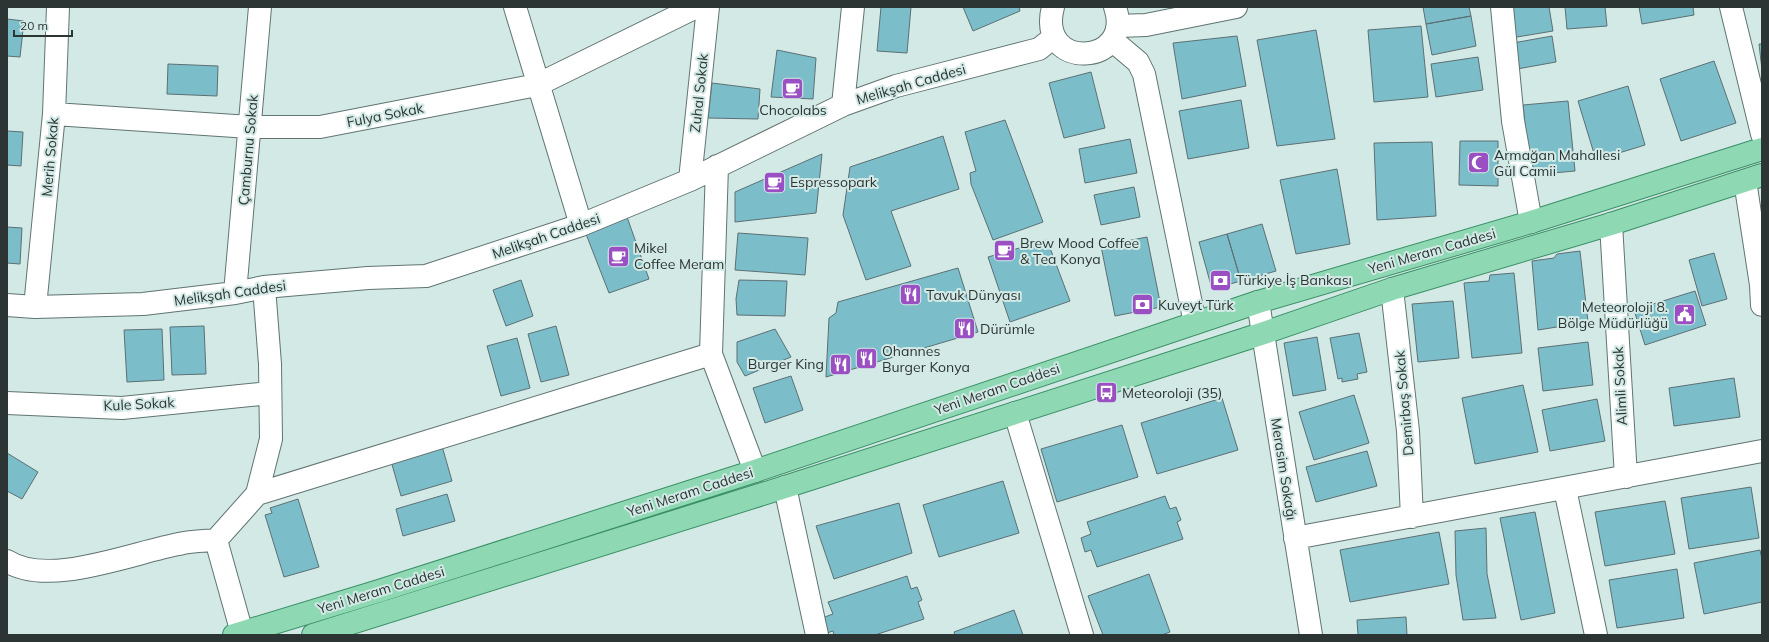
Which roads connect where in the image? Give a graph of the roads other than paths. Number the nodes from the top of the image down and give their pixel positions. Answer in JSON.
{"nodes":[{"id":1,"x":58,"y":7,"type":"edge"},
{"id":2,"x":260,"y":7,"type":"edge"},
{"id":3,"x":515,"y":7,"type":"edge"},
{"id":4,"x":696,"y":7,"type":"edge"},
{"id":5,"x":708,"y":7,"type":"edge"},
{"id":6,"x":853,"y":7,"type":"edge"},
{"id":7,"x":1053,"y":7,"type":"edge"},
{"id":8,"x":1236,"y":7,"type":"edge"},
{"id":9,"x":1502,"y":7,"type":"edge"},
{"id":10,"x":1731,"y":7,"type":"edge"},
{"id":11,"x":1115,"y":24,"type":"edge"},
{"id":12,"x":1054,"y":37,"type":"junction"},
{"id":13,"x":537,"y":85,"type":"junction"},
{"id":14,"x":843,"y":105,"type":"junction"},
{"id":15,"x":54,"y":114,"type":"junction"},
{"id":16,"x":250,"y":127,"type":"junction"},
{"id":17,"x":1762,"y":134,"type":"edge"},
{"id":18,"x":1762,"y":150,"type":"edge"},
{"id":19,"x":717,"y":166,"type":"junction"},
{"id":20,"x":1753,"y":178,"type":"edge"},
{"id":21,"x":690,"y":180,"type":"junction"},
{"id":22,"x":1531,"y":222,"type":"junction"},
{"id":23,"x":1611,"y":224,"type":"junction"},
{"id":24,"x":581,"y":226,"type":"junction"},
{"id":25,"x":264,"y":287,"type":"junction"},
{"id":26,"x":1392,"y":289,"type":"junction"},
{"id":27,"x":1762,"y":291,"type":"edge"},
{"id":28,"x":236,"y":293,"type":"junction"},
{"id":29,"x":1258,"y":302,"type":"junction"},
{"id":30,"x":7,"y":306,"type":"edge"},
{"id":31,"x":35,"y":307,"type":"junction"},
{"id":32,"x":1195,"y":323,"type":"junction"},
{"id":33,"x":1264,"y":333,"type":"junction"},
{"id":34,"x":711,"y":354,"type":"junction"},
{"id":35,"x":270,"y":393,"type":"junction"},
{"id":36,"x":7,"y":403,"type":"edge"},
{"id":37,"x":1015,"y":413,"type":"junction"},
{"id":38,"x":1762,"y":451,"type":"edge"},
{"id":39,"x":755,"y":471,"type":"junction"},
{"id":40,"x":1626,"y":477,"type":"junction"},
{"id":41,"x":785,"y":487,"type":"junction"},
{"id":42,"x":1565,"y":489,"type":"junction"},
{"id":43,"x":257,"y":494,"type":"junction"},
{"id":44,"x":1412,"y":517,"type":"junction"},
{"id":45,"x":1295,"y":538,"type":"junction"},
{"id":46,"x":216,"y":540,"type":"junction"},
{"id":47,"x":7,"y":561,"type":"edge"},
{"id":48,"x":238,"y":634,"type":"edge"},
{"id":49,"x":313,"y":635,"type":"edge"},
{"id":50,"x":817,"y":635,"type":"edge"},
{"id":51,"x":1082,"y":635,"type":"edge"},
{"id":52,"x":1311,"y":635,"type":"edge"},
{"id":53,"x":1596,"y":635,"type":"edge"}],
"edges":[{"from":1,"to":15,"type":"street","name":"Merih Sokak"},
{"from":2,"to":16,"type":"street","name":"Çamburnu Sokak"},
{"from":3,"to":13,"type":"street"},
{"from":4,"to":13,"type":"street","name":"Fulya Sokak"},
{"from":5,"to":21,"type":"street","name":"Zuhal Sokak"},
{"from":6,"to":14,"type":"street"},
{"from":7,"to":12,"type":"street"},
{"from":8,"to":11,"type":"street"},
{"from":9,"to":22,"type":"street"},
{"from":10,"to":17,"type":"street"},
{"from":11,"to":12,"type":"street"},
{"from":11,"to":32,"type":"street"},
{"from":12,"to":14,"type":"street","name":"Melikşah Caddesi"},
{"from":13,"to":16,"type":"street","name":"Fulya Sokak"},
{"from":13,"to":24,"type":"street"},
{"from":14,"to":19,"type":"street","name":"Melikşah Caddesi"},
{"from":15,"to":16,"type":"street","name":"Fulya Sokak"},
{"from":15,"to":31,"type":"street","name":"Merih Sokak"},
{"from":16,"to":28,"type":"street","name":"Çamburnu Sokak"},
{"from":18,"to":22,"type":"main road","name":"Yeni Meram Caddesi"},
{"from":19,"to":21,"type":"street","name":"Melikşah Caddesi"},
{"from":19,"to":34,"type":"street"},
{"from":20,"to":23,"type":"main road","name":"Yeni Meram Caddesi"},
{"from":20,"to":27,"type":"street"},
{"from":21,"to":24,"type":"street","name":"Melikşah Caddesi"},
{"from":22,"to":29,"type":"main road","name":"Yeni Meram Caddesi"},
{"from":23,"to":26,"type":"main road","name":"Yeni Meram Caddesi"},
{"from":23,"to":40,"type":"street","name":"Alimli Sokak"},
{"from":24,"to":25,"type":"street","name":"Melikşah Caddesi"},
{"from":25,"to":28,"type":"street","name":"Melikşah Caddesi"},
{"from":25,"to":35,"type":"street"},
{"from":26,"to":33,"type":"main road","name":"Yeni Meram Caddesi"},
{"from":26,"to":44,"type":"street","name":"Demirbaş Sokak"},
{"from":28,"to":31,"type":"street","name":"Melikşah Caddesi"},
{"from":29,"to":32,"type":"main road","name":"Yeni Meram Caddesi"},
{"from":29,"to":33,"type":"street","name":"Merasim Sokağı"},
{"from":30,"to":31,"type":"street","name":"Melikşah Caddesi"},
{"from":32,"to":39,"type":"main road","name":"Yeni Meram Caddesi"},
{"from":33,"to":37,"type":"main road","name":"Yeni Meram Caddesi"},
{"from":33,"to":45,"type":"street","name":"Merasim Sokağı"},
{"from":34,"to":39,"type":"street"},
{"from":34,"to":43,"type":"street"},
{"from":35,"to":36,"type":"street","name":"Kule Sokak"},
{"from":35,"to":43,"type":"street"},
{"from":37,"to":41,"type":"main road","name":"Yeni Meram Caddesi"},
{"from":37,"to":51,"type":"street"},
{"from":38,"to":40,"type":"street"},
{"from":39,"to":48,"type":"main road","name":"Yeni Meram Caddesi"},
{"from":40,"to":42,"type":"street"},
{"from":41,"to":49,"type":"main road","name":"Yeni Meram Caddesi"},
{"from":41,"to":50,"type":"street"},
{"from":42,"to":44,"type":"street"},
{"from":42,"to":53,"type":"street"},
{"from":43,"to":46,"type":"street"},
{"from":44,"to":45,"type":"street"},
{"from":45,"to":52,"type":"street","name":"Merasim Sokağı"},
{"from":46,"to":47,"type":"street"},
{"from":46,"to":48,"type":"street"}]}
